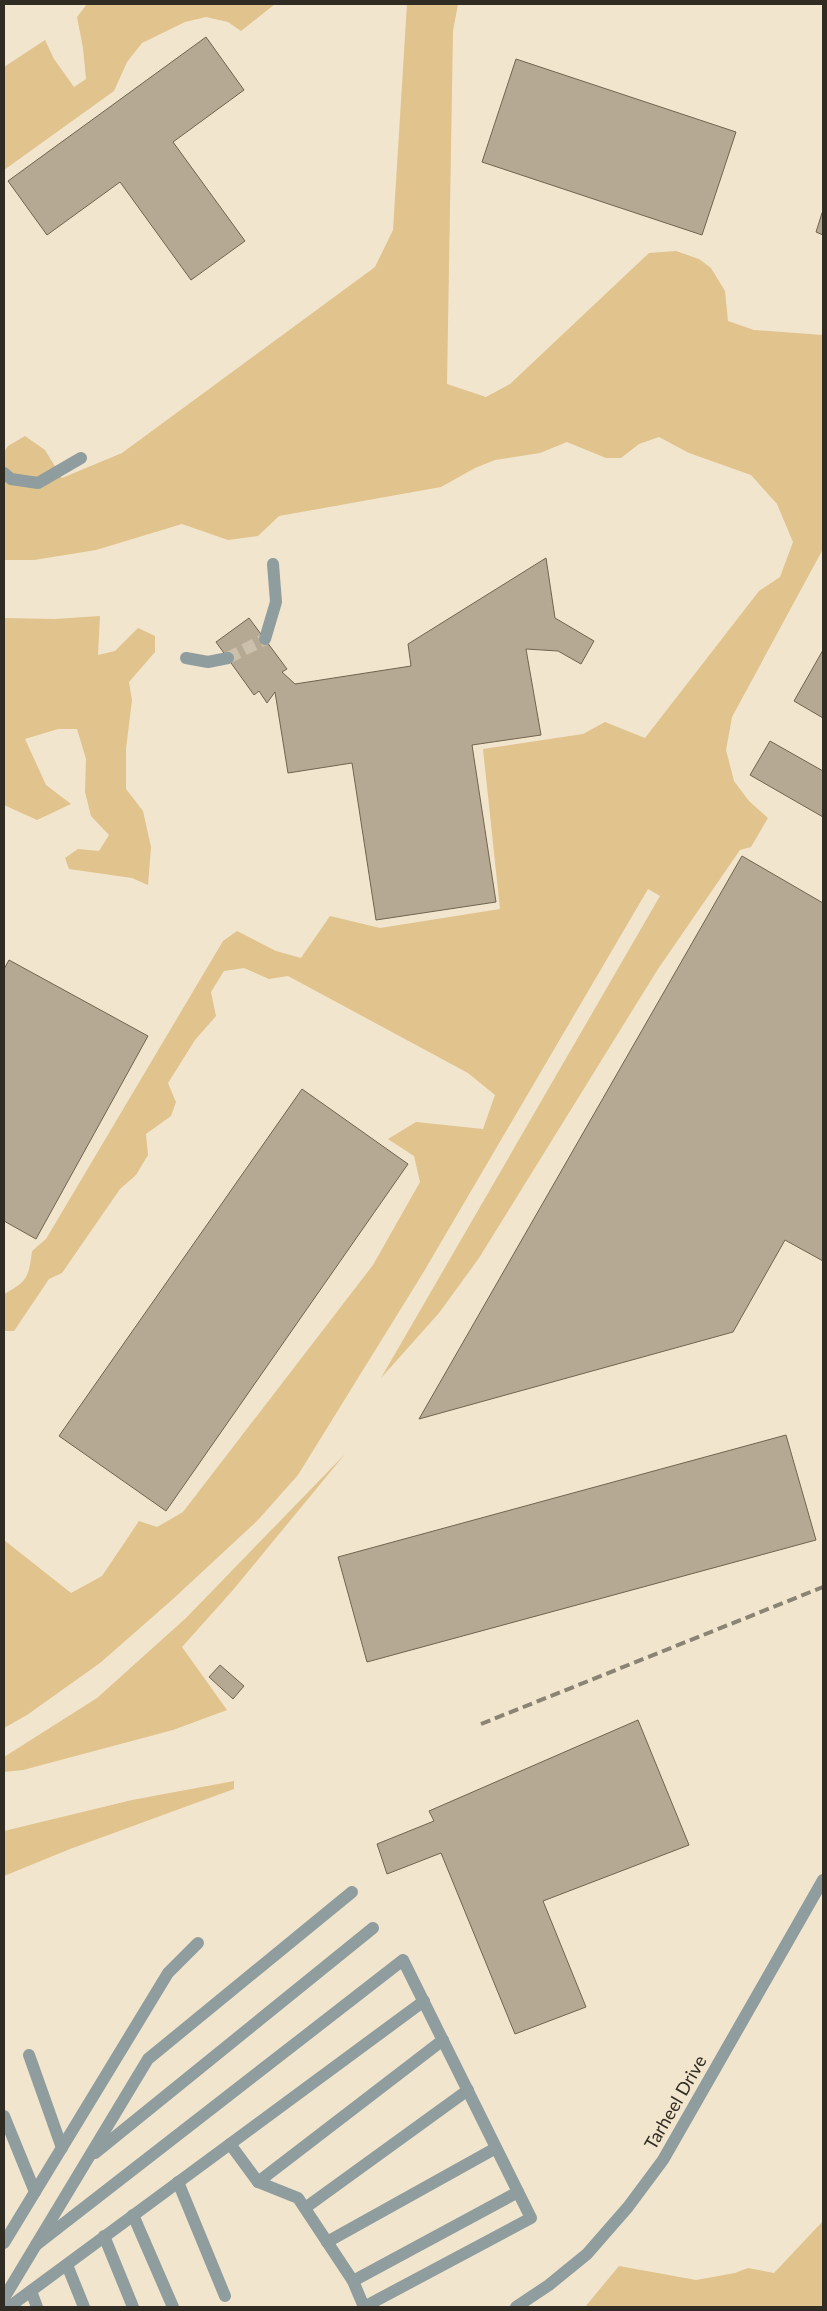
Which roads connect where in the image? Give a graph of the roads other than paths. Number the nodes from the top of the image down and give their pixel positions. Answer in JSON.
{"nodes":[{"id":1,"x":81,"y":458,"type":"dead end"},
{"id":2,"x":4,"y":473,"type":"edge"},
{"id":3,"x":274,"y":564,"type":"dead end"},
{"id":4,"x":265,"y":640,"type":"dead end"},
{"id":5,"x":186,"y":658,"type":"dead end"},
{"id":6,"x":228,"y":658,"type":"tunnel mouth"},
{"id":7,"x":823,"y":1880,"type":"edge"},
{"id":8,"x":352,"y":1892,"type":"dead end"},
{"id":9,"x":373,"y":1928,"type":"dead end"},
{"id":10,"x":198,"y":1943,"type":"dead end"},
{"id":11,"x":424,"y":2001,"type":"junction"},
{"id":12,"x":443,"y":2040,"type":"junction"},
{"id":13,"x":29,"y":2055,"type":"dead end"},
{"id":14,"x":468,"y":2090,"type":"junction"},
{"id":15,"x":4,"y":2116,"type":"edge"},
{"id":16,"x":230,"y":2144,"type":"junction"},
{"id":17,"x":62,"y":2148,"type":"junction"},
{"id":18,"x":496,"y":2148,"type":"junction"},
{"id":19,"x":88,"y":2159,"type":"junction"},
{"id":20,"x":178,"y":2182,"type":"junction"},
{"id":21,"x":258,"y":2182,"type":"junction"},
{"id":22,"x":35,"y":2192,"type":"junction"},
{"id":23,"x":518,"y":2192,"type":"junction"},
{"id":24,"x":305,"y":2208,"type":"junction"},
{"id":25,"x":133,"y":2215,"type":"junction"},
{"id":26,"x":4,"y":2219,"type":"edge"},
{"id":27,"x":104,"y":2236,"type":"junction"},
{"id":28,"x":7,"y":2238,"type":"edge"},
{"id":29,"x":327,"y":2242,"type":"junction"},
{"id":30,"x":36,"y":2245,"type":"junction"},
{"id":31,"x":67,"y":2265,"type":"junction"},
{"id":32,"x":354,"y":2281,"type":"junction"},
{"id":33,"x":31,"y":2291,"type":"junction"},
{"id":34,"x":225,"y":2296,"type":"dead end"},
{"id":35,"x":4,"y":2298,"type":"edge"},
{"id":36,"x":9,"y":2307,"type":"edge"},
{"id":37,"x":37,"y":2307,"type":"edge"},
{"id":38,"x":84,"y":2307,"type":"edge"},
{"id":39,"x":133,"y":2307,"type":"edge"},
{"id":40,"x":173,"y":2307,"type":"edge"},
{"id":41,"x":516,"y":2307,"type":"edge"}],
"edges":[{"from":1,"to":2,"type":"street"},
{"from":3,"to":4,"type":"street"},
{"from":5,"to":6,"type":"street"},
{"from":7,"to":41,"type":"street","name":"Tarheel Drive"},
{"from":8,"to":19,"type":"street"},
{"from":9,"to":19,"type":"street"},
{"from":10,"to":17,"type":"street"},
{"from":11,"to":12,"type":"street"},
{"from":11,"to":16,"type":"street"},
{"from":11,"to":30,"type":"street"},
{"from":12,"to":14,"type":"street"},
{"from":12,"to":21,"type":"street"},
{"from":13,"to":17,"type":"street"},
{"from":14,"to":18,"type":"street"},
{"from":14,"to":24,"type":"street"},
{"from":15,"to":22,"type":"street"},
{"from":16,"to":20,"type":"street"},
{"from":16,"to":21,"type":"street"},
{"from":17,"to":22,"type":"street"},
{"from":18,"to":23,"type":"street"},
{"from":18,"to":29,"type":"street"},
{"from":19,"to":30,"type":"street"},
{"from":20,"to":25,"type":"street"},
{"from":20,"to":34,"type":"street"},
{"from":21,"to":24,"type":"street"},
{"from":22,"to":28,"type":"street"},
{"from":23,"to":32,"type":"street"},
{"from":23,"to":32,"type":"street"},
{"from":24,"to":29,"type":"street"},
{"from":25,"to":27,"type":"street"},
{"from":25,"to":40,"type":"street"},
{"from":26,"to":28,"type":"street"},
{"from":27,"to":31,"type":"street"},
{"from":27,"to":39,"type":"street"},
{"from":29,"to":32,"type":"street"},
{"from":30,"to":35,"type":"street"},
{"from":31,"to":33,"type":"street"},
{"from":31,"to":38,"type":"street"},
{"from":33,"to":36,"type":"street"},
{"from":33,"to":37,"type":"street"}]}
